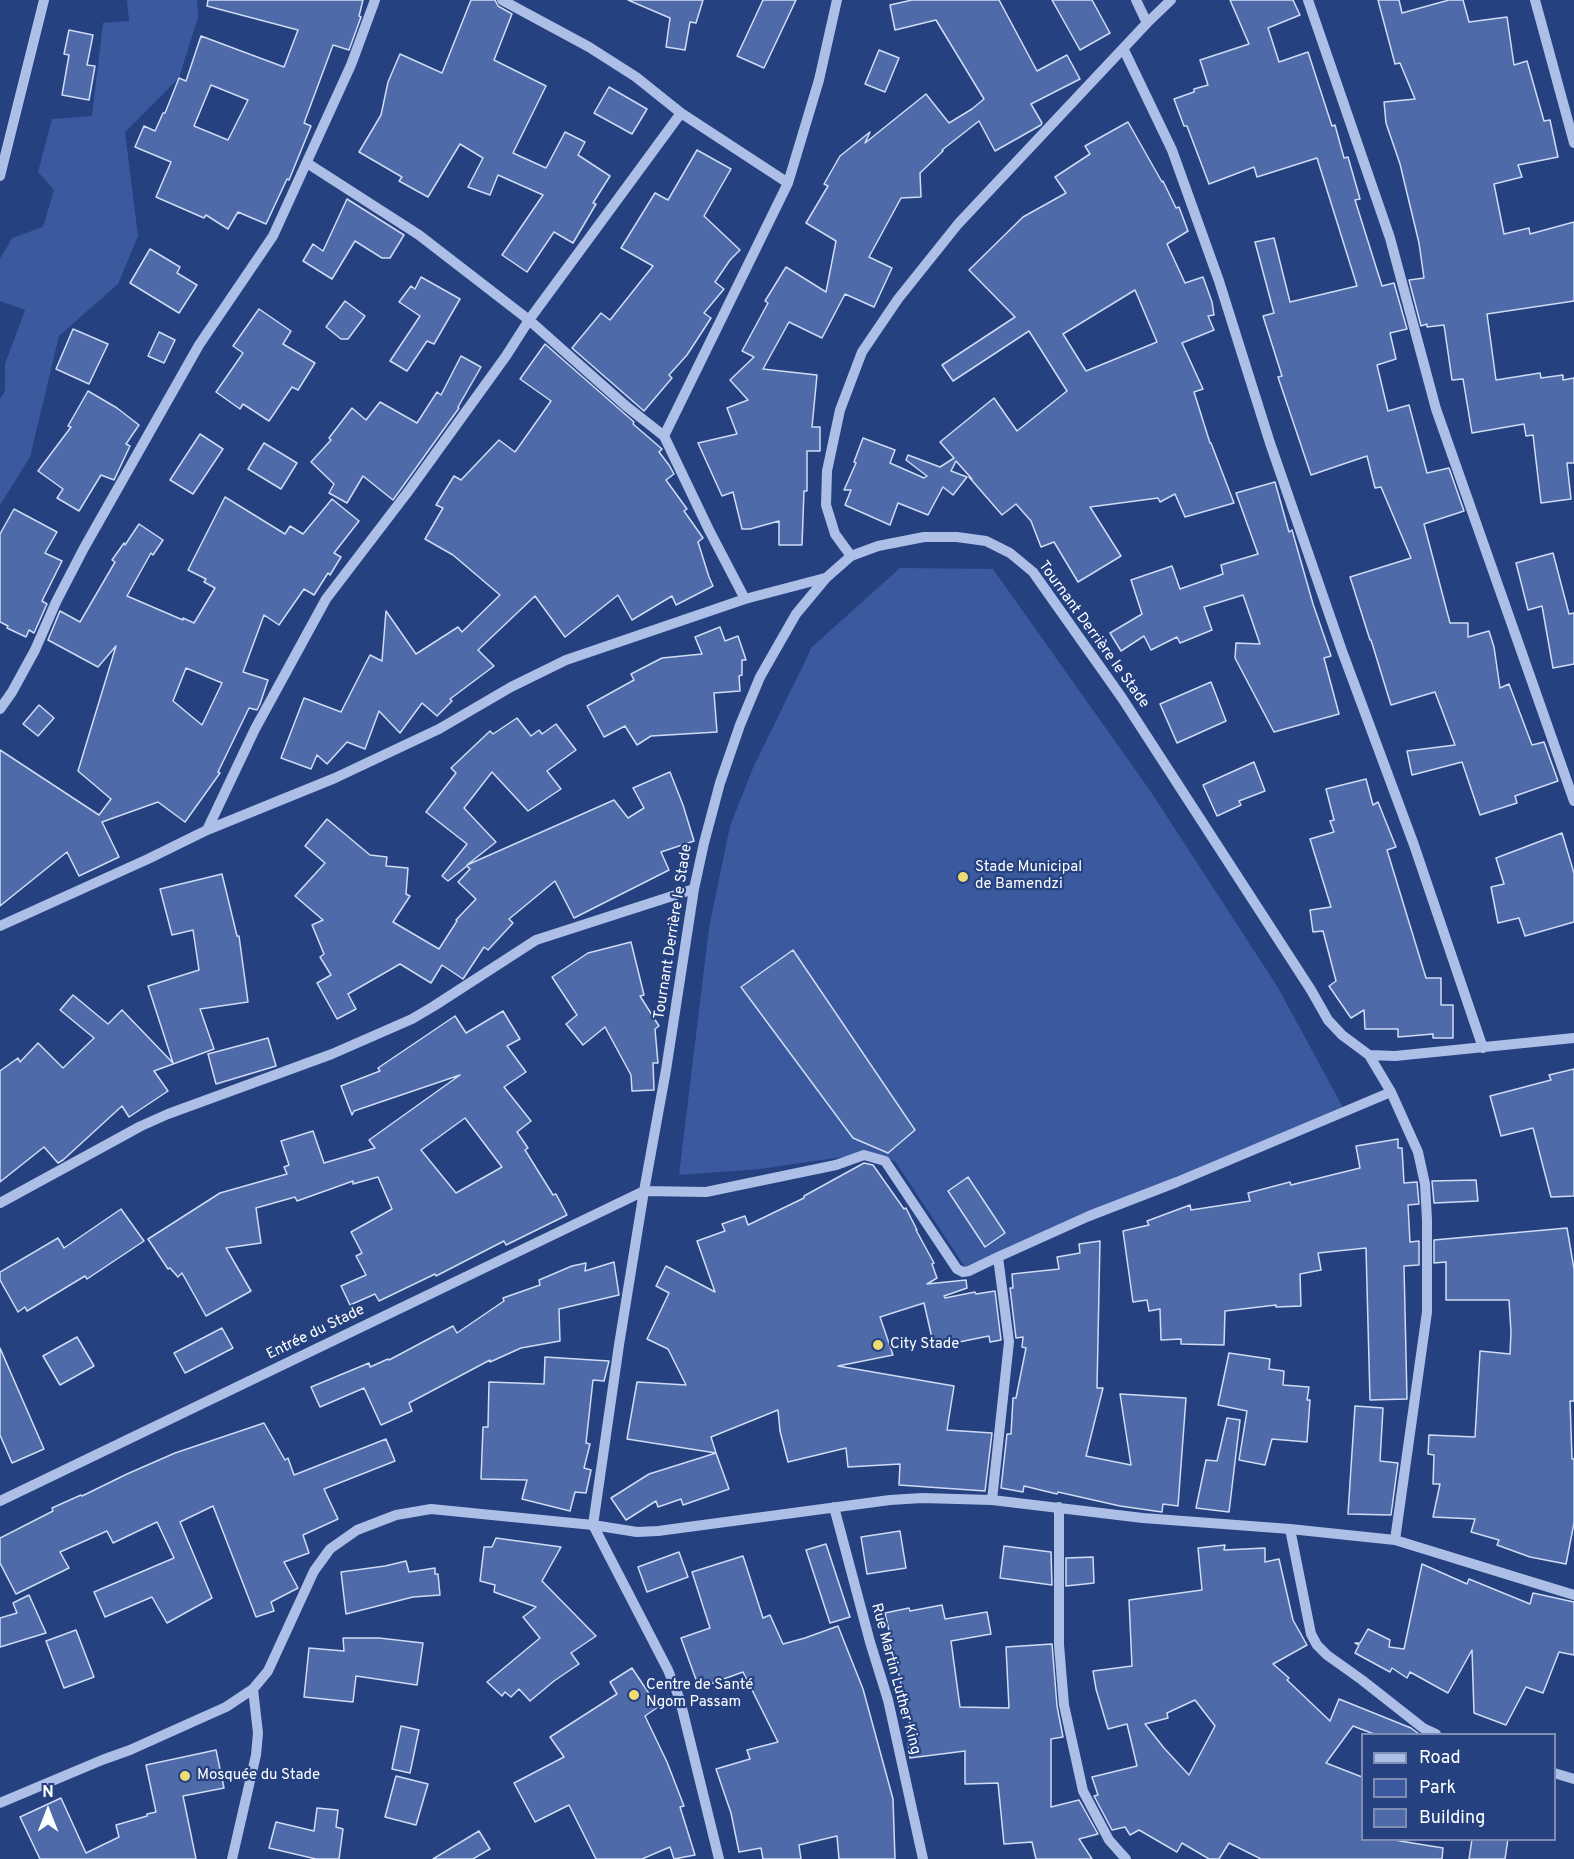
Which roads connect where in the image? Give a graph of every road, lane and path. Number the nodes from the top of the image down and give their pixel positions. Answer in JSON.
{"nodes":[{"id":1,"x":44,"y":0,"type":"edge"},
{"id":2,"x":375,"y":0,"type":"edge"},
{"id":3,"x":502,"y":0,"type":"edge"},
{"id":4,"x":837,"y":0,"type":"edge"},
{"id":5,"x":1136,"y":0,"type":"edge"},
{"id":6,"x":1171,"y":0,"type":"edge"},
{"id":7,"x":1308,"y":0,"type":"edge"},
{"id":8,"x":1535,"y":0,"type":"edge"},
{"id":9,"x":1147,"y":23,"type":"junction"},
{"id":10,"x":1124,"y":50,"type":"junction"},
{"id":11,"x":681,"y":113,"type":"junction"},
{"id":12,"x":1574,"y":143,"type":"edge"},
{"id":13,"x":307,"y":163,"type":"junction"},
{"id":14,"x":0,"y":176,"type":"edge"},
{"id":15,"x":788,"y":183,"type":"junction"},
{"id":16,"x":529,"y":320,"type":"junction"},
{"id":17,"x":664,"y":436,"type":"junction"},
{"id":18,"x":851,"y":556,"type":"junction"},
{"id":19,"x":826,"y":578,"type":"junction"},
{"id":20,"x":745,"y":599,"type":"junction"},
{"id":21,"x":0,"y":710,"type":"edge"},
{"id":22,"x":1574,"y":801,"type":"edge"},
{"id":23,"x":207,"y":830,"type":"junction"},
{"id":24,"x":694,"y":889,"type":"junction"},
{"id":25,"x":0,"y":926,"type":"edge"},
{"id":26,"x":1574,"y":1038,"type":"edge"},
{"id":27,"x":1483,"y":1048,"type":"junction"},
{"id":28,"x":1370,"y":1055,"type":"junction"},
{"id":29,"x":1391,"y":1092,"type":"junction"},
{"id":30,"x":644,"y":1191,"type":"junction"},
{"id":31,"x":0,"y":1203,"type":"edge"},
{"id":32,"x":998,"y":1257,"type":"junction"},
{"id":33,"x":992,"y":1500,"type":"junction"},
{"id":34,"x":0,"y":1501,"type":"edge"},
{"id":35,"x":834,"y":1507,"type":"junction"},
{"id":36,"x":1059,"y":1507,"type":"junction"},
{"id":37,"x":593,"y":1525,"type":"junction"},
{"id":38,"x":1290,"y":1529,"type":"junction"},
{"id":39,"x":1395,"y":1540,"type":"junction"},
{"id":40,"x":1574,"y":1594,"type":"edge"},
{"id":41,"x":253,"y":1689,"type":"junction"},
{"id":42,"x":1434,"y":1733,"type":"edge"},
{"id":43,"x":1556,"y":1774,"type":"edge"},
{"id":44,"x":1574,"y":1779,"type":"edge"},
{"id":45,"x":0,"y":1803,"type":"edge"},
{"id":46,"x":232,"y":1859,"type":"edge"},
{"id":47,"x":719,"y":1859,"type":"edge"},
{"id":48,"x":923,"y":1859,"type":"edge"},
{"id":49,"x":1126,"y":1859,"type":"edge"}],
"edges":[{"from":1,"to":14,"type":"street"},
{"from":2,"to":13,"type":"street"},
{"from":3,"to":11,"type":"street"},
{"from":4,"to":15,"type":"street"},
{"from":5,"to":9,"type":"street"},
{"from":6,"to":9,"type":"street"},
{"from":7,"to":22,"type":"street"},
{"from":8,"to":12,"type":"street"},
{"from":9,"to":10,"type":"street"},
{"from":10,"to":18,"type":"street"},
{"from":10,"to":27,"type":"street"},
{"from":11,"to":15,"type":"street"},
{"from":11,"to":16,"type":"street"},
{"from":13,"to":16,"type":"street"},
{"from":13,"to":21,"type":"street"},
{"from":15,"to":17,"type":"street"},
{"from":16,"to":17,"type":"street"},
{"from":16,"to":23,"type":"street"},
{"from":17,"to":20,"type":"street"},
{"from":18,"to":19,"type":"street","name":"Tournant Derrière le Stade"},
{"from":18,"to":28,"type":"street","name":"Tournant Derrière le Stade"},
{"from":19,"to":20,"type":"street"},
{"from":19,"to":24,"type":"street","name":"Tournant Derrière le Stade"},
{"from":20,"to":23,"type":"street"},
{"from":23,"to":25,"type":"street"},
{"from":24,"to":30,"type":"street","name":"Tournant Derrière le Stade"},
{"from":24,"to":31,"type":"street"},
{"from":26,"to":27,"type":"street"},
{"from":27,"to":28,"type":"street"},
{"from":28,"to":29,"type":"street"},
{"from":29,"to":32,"type":"street"},
{"from":29,"to":39,"type":"street"},
{"from":30,"to":32,"type":"street"},
{"from":30,"to":34,"type":"street","name":"Entrée du Stade"},
{"from":30,"to":37,"type":"street","name":"Tournant Derrière le Stade"},
{"from":32,"to":33,"type":"street"},
{"from":33,"to":35,"type":"street"},
{"from":33,"to":36,"type":"street"},
{"from":35,"to":37,"type":"street"},
{"from":35,"to":48,"type":"street","name":"Rue Martin Luther King"},
{"from":36,"to":38,"type":"street"},
{"from":36,"to":49,"type":"street"},
{"from":37,"to":41,"type":"street"},
{"from":37,"to":47,"type":"street"},
{"from":38,"to":39,"type":"street"},
{"from":38,"to":42,"type":"street"},
{"from":39,"to":40,"type":"street"},
{"from":41,"to":45,"type":"street"},
{"from":41,"to":46,"type":"street"},
{"from":43,"to":44,"type":"street"}]}
